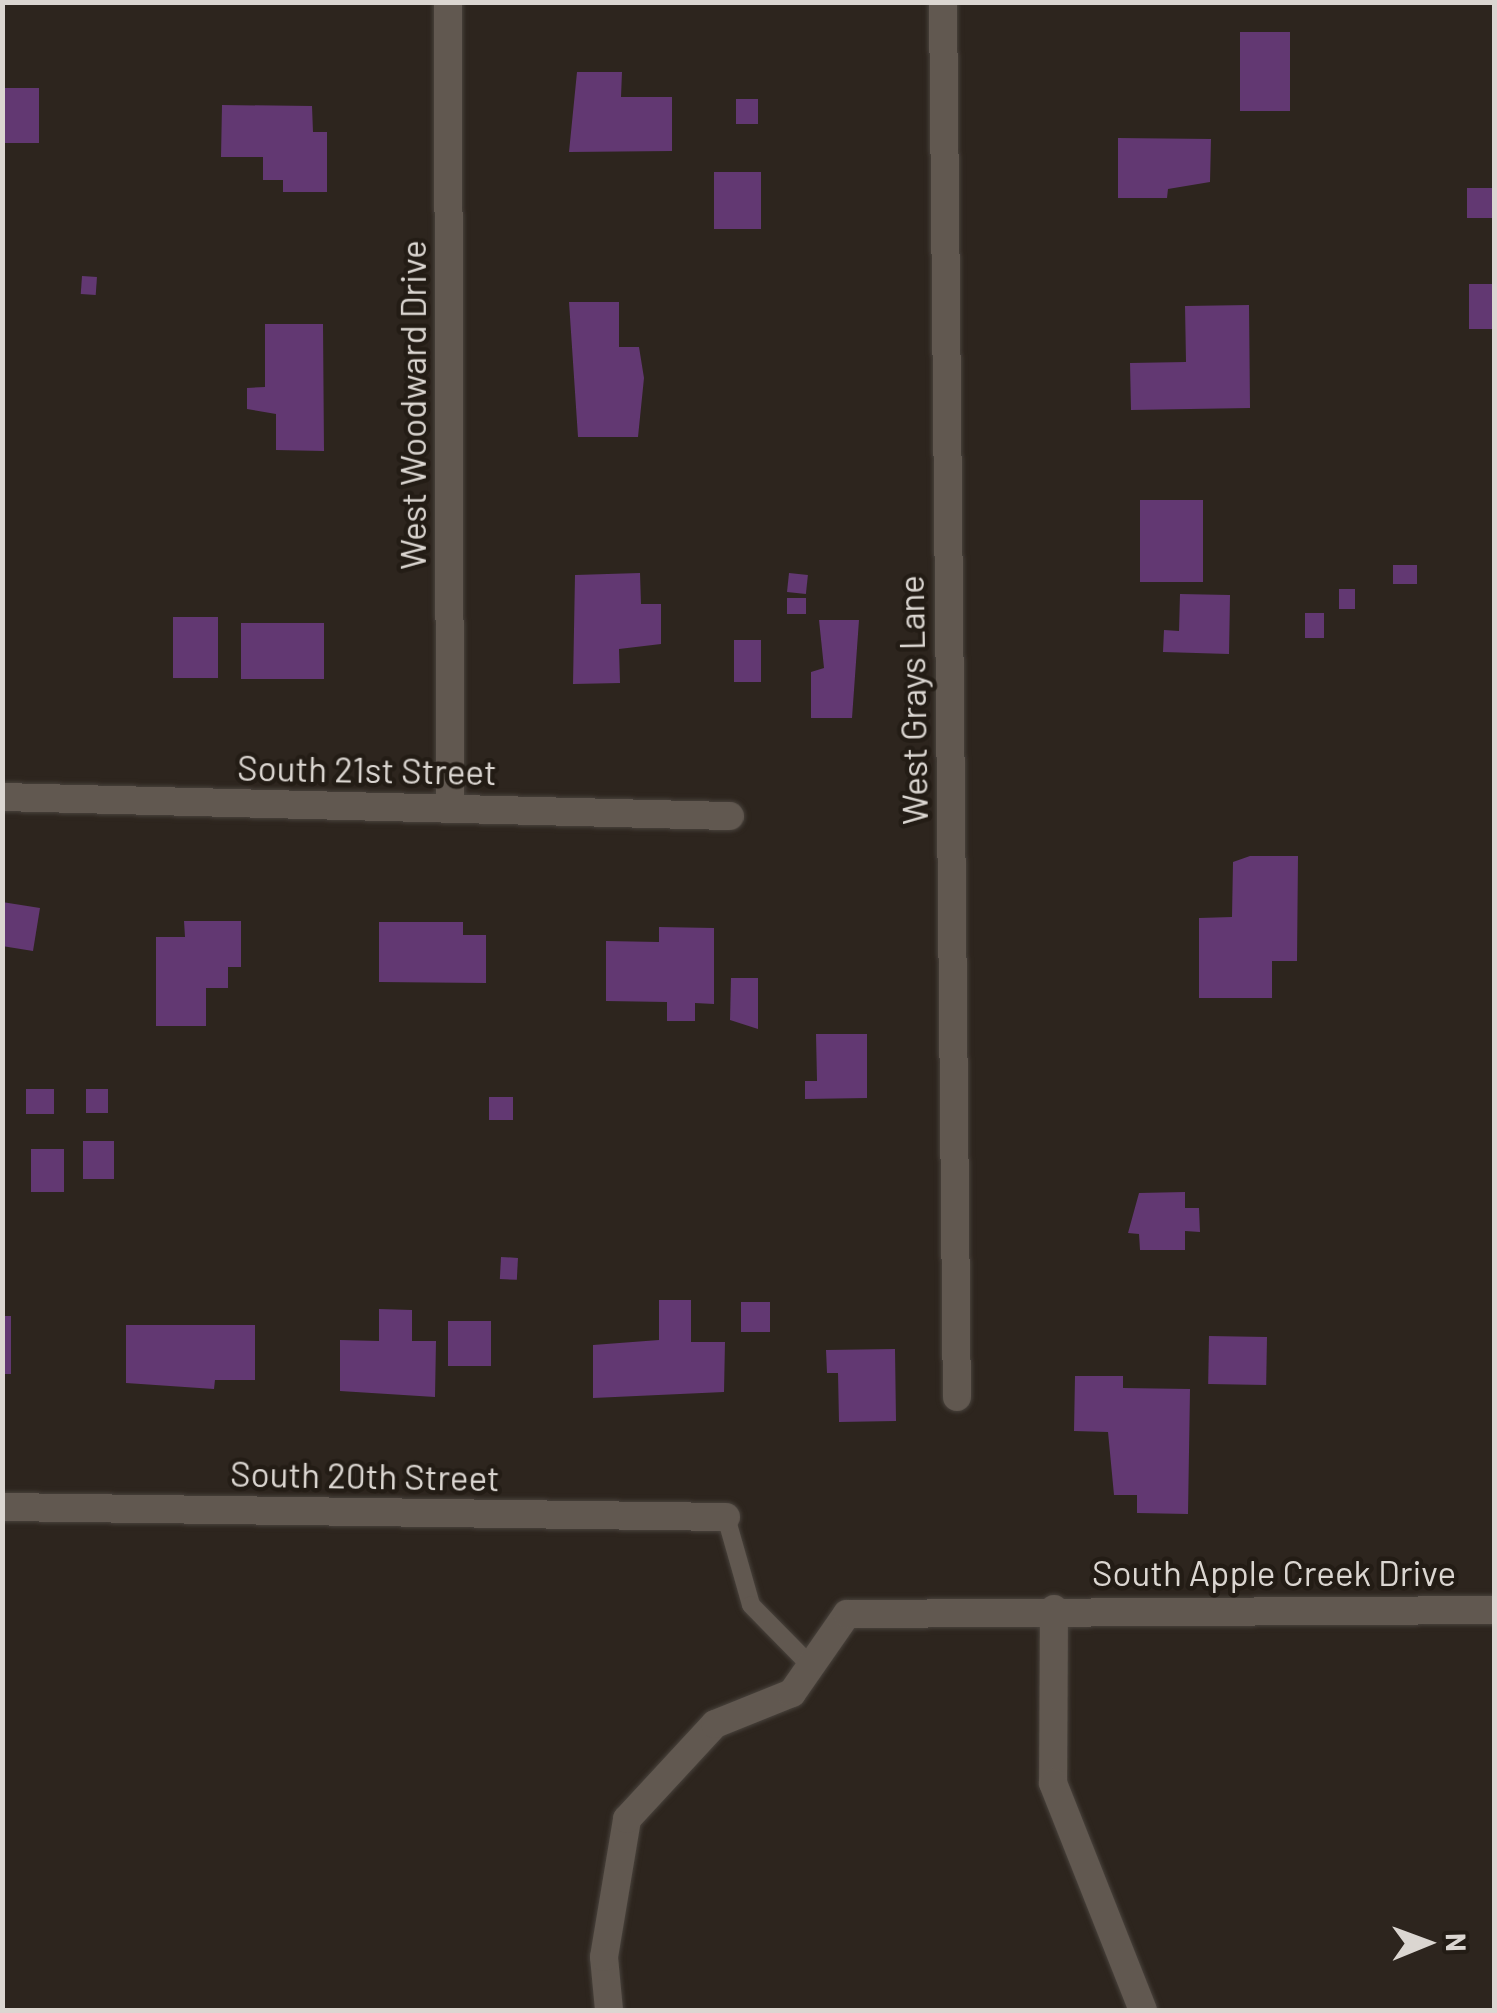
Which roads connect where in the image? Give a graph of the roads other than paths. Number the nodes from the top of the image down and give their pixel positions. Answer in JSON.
{"nodes":[{"id":1,"x":448,"y":2,"type":"edge"},
{"id":2,"x":943,"y":2,"type":"edge"},
{"id":3,"x":2,"y":796,"type":"edge"},
{"id":4,"x":450,"y":808,"type":"junction"},
{"id":5,"x":730,"y":816,"type":"dead end"},
{"id":6,"x":956,"y":1397,"type":"dead end"},
{"id":7,"x":2,"y":1507,"type":"edge"},
{"id":8,"x":726,"y":1517,"type":"joint"},
{"id":9,"x":1054,"y":1609,"type":"junction"},
{"id":10,"x":1494,"y":1610,"type":"edge"},
{"id":11,"x":811,"y":1666,"type":"junction"},
{"id":12,"x":609,"y":2010,"type":"edge"},
{"id":13,"x":1143,"y":2010,"type":"edge"}],
"edges":[{"from":1,"to":4,"type":"street","name":"West Woodward Drive"},
{"from":2,"to":6,"type":"street","name":"West Grays Lane"},
{"from":3,"to":4,"type":"street","name":"South 21st Street"},
{"from":4,"to":5,"type":"street","name":"South 21st Street"},
{"from":7,"to":8,"type":"street","name":"South 20th Street"},
{"from":8,"to":11,"type":"lane"},
{"from":9,"to":10,"type":"street","name":"South Apple Creek Drive"},
{"from":9,"to":11,"type":"street","name":"South Apple Creek Drive"},
{"from":9,"to":13,"type":"street"},
{"from":11,"to":12,"type":"street"}]}
